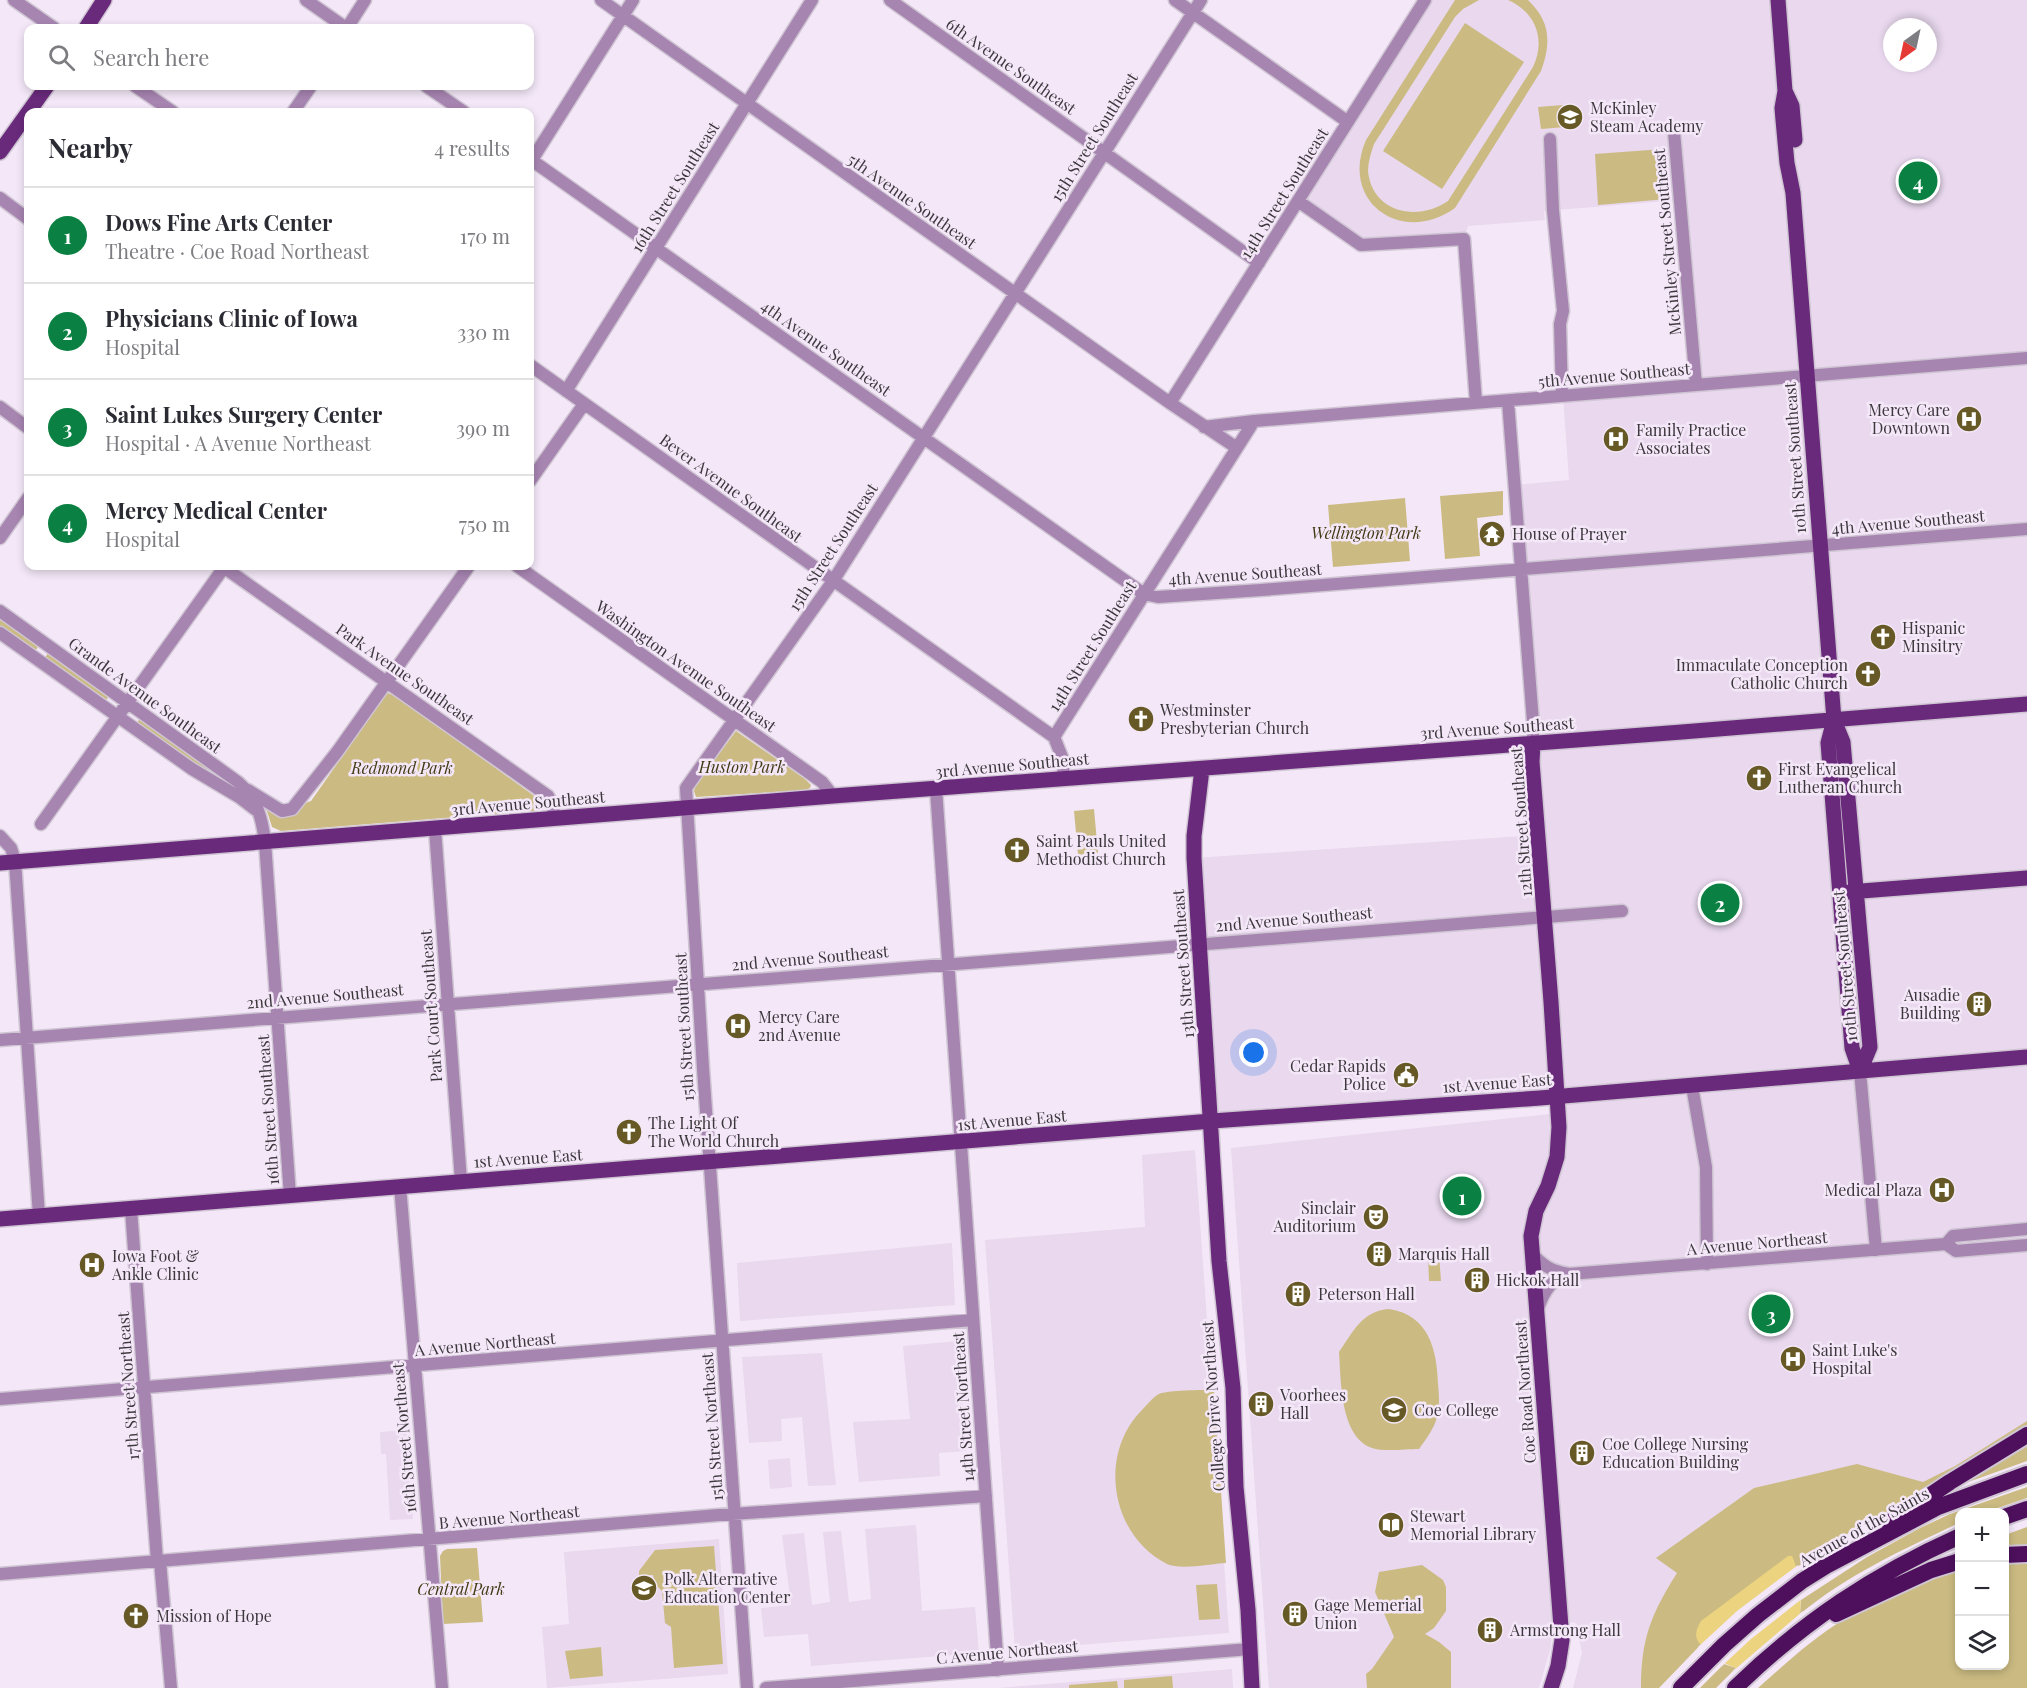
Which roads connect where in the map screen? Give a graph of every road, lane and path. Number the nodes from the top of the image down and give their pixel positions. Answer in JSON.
{"nodes":[{"id":1,"x":14,"y":0,"type":"edge"},
{"id":2,"x":104,"y":0,"type":"edge"},
{"id":3,"x":306,"y":0,"type":"edge"},
{"id":4,"x":365,"y":0,"type":"edge"},
{"id":5,"x":601,"y":0,"type":"edge"},
{"id":6,"x":633,"y":0,"type":"edge"},
{"id":7,"x":812,"y":0,"type":"edge"},
{"id":8,"x":890,"y":0,"type":"edge"},
{"id":9,"x":1175,"y":0,"type":"edge"},
{"id":10,"x":1201,"y":0,"type":"edge"},
{"id":11,"x":1425,"y":0,"type":"edge"},
{"id":12,"x":1778,"y":0,"type":"edge"},
{"id":13,"x":1193,"y":13,"type":"junction"},
{"id":14,"x":623,"y":16,"type":"junction"},
{"id":15,"x":48,"y":24,"type":"edge"},
{"id":16,"x":89,"y":24,"type":"edge"},
{"id":17,"x":341,"y":24,"type":"edge"},
{"id":18,"x":350,"y":24,"type":"edge"},
{"id":19,"x":44,"y":90,"type":"edge"},
{"id":20,"x":141,"y":90,"type":"edge"},
{"id":21,"x":308,"y":90,"type":"edge"},
{"id":22,"x":432,"y":90,"type":"edge"},
{"id":23,"x":747,"y":104,"type":"junction"},
{"id":24,"x":31,"y":108,"type":"edge"},
{"id":25,"x":167,"y":108,"type":"edge"},
{"id":26,"x":296,"y":108,"type":"edge"},
{"id":27,"x":458,"y":108,"type":"edge"},
{"id":28,"x":24,"y":118,"type":"edge"},
{"id":29,"x":1348,"y":123,"type":"junction"},
{"id":30,"x":1674,"y":132,"type":"dead end"},
{"id":31,"x":1550,"y":140,"type":"dead end"},
{"id":32,"x":0,"y":152,"type":"edge"},
{"id":33,"x":1104,"y":152,"type":"junction"},
{"id":34,"x":534,"y":154,"type":"edge"},
{"id":35,"x":534,"y":163,"type":"edge"},
{"id":36,"x":0,"y":198,"type":"edge"},
{"id":37,"x":1298,"y":201,"type":"junction"},
{"id":38,"x":24,"y":216,"type":"edge"},
{"id":39,"x":656,"y":248,"type":"junction"},
{"id":40,"x":1259,"y":263,"type":"junction"},
{"id":41,"x":1014,"y":294,"type":"junction"},
{"id":42,"x":2027,"y":358,"type":"edge"},
{"id":43,"x":534,"y":368,"type":"edge"},
{"id":44,"x":1807,"y":376,"type":"junction"},
{"id":45,"x":1696,"y":385,"type":"junction"},
{"id":46,"x":566,"y":391,"type":"junction"},
{"id":47,"x":1562,"y":396,"type":"junction"},
{"id":48,"x":1508,"y":401,"type":"junction"},
{"id":49,"x":1170,"y":403,"type":"junction"},
{"id":50,"x":1476,"y":403,"type":"junction"},
{"id":51,"x":584,"y":404,"type":"junction"},
{"id":52,"x":0,"y":407,"type":"edge"},
{"id":53,"x":1254,"y":421,"type":"junction"},
{"id":54,"x":24,"y":425,"type":"edge"},
{"id":55,"x":1204,"y":427,"type":"junction"},
{"id":56,"x":924,"y":438,"type":"junction"},
{"id":57,"x":1237,"y":448,"type":"junction"},
{"id":58,"x":534,"y":475,"type":"edge"},
{"id":59,"x":24,"y":504,"type":"edge"},
{"id":60,"x":2027,"y":529,"type":"edge"},
{"id":61,"x":0,"y":538,"type":"edge"},
{"id":62,"x":1820,"y":546,"type":"junction"},
{"id":63,"x":221,"y":570,"type":"edge"},
{"id":64,"x":230,"y":570,"type":"edge"},
{"id":65,"x":466,"y":570,"type":"edge"},
{"id":66,"x":523,"y":570,"type":"edge"},
{"id":67,"x":1522,"y":570,"type":"junction"},
{"id":68,"x":833,"y":581,"type":"junction"},
{"id":69,"x":1144,"y":594,"type":"junction"},
{"id":70,"x":0,"y":611,"type":"edge"},
{"id":71,"x":0,"y":633,"type":"edge"},
{"id":72,"x":387,"y":681,"type":"junction"},
{"id":73,"x":128,"y":702,"type":"junction"},
{"id":74,"x":2027,"y":704,"type":"edge"},
{"id":75,"x":117,"y":716,"type":"junction"},
{"id":76,"x":733,"y":720,"type":"junction"},
{"id":77,"x":1834,"y":720,"type":"junction"},
{"id":78,"x":1054,"y":737,"type":"junction"},
{"id":79,"x":1533,"y":743,"type":"junction"},
{"id":80,"x":1202,"y":769,"type":"junction"},
{"id":81,"x":1064,"y":779,"type":"junction"},
{"id":82,"x":936,"y":789,"type":"junction"},
{"id":83,"x":247,"y":790,"type":"junction"},
{"id":84,"x":833,"y":796,"type":"junction"},
{"id":85,"x":686,"y":809,"type":"junction"},
{"id":86,"x":261,"y":815,"type":"junction"},
{"id":87,"x":554,"y":819,"type":"junction"},
{"id":88,"x":41,"y":824,"type":"dead end"},
{"id":89,"x":435,"y":829,"type":"junction"},
{"id":90,"x":0,"y":836,"type":"edge"},
{"id":91,"x":265,"y":842,"type":"junction"},
{"id":92,"x":7,"y":862,"type":"edge"},
{"id":93,"x":2027,"y":878,"type":"edge"},
{"id":94,"x":1857,"y":891,"type":"junction"},
{"id":95,"x":1840,"y":893,"type":"junction"},
{"id":96,"x":1622,"y":911,"type":"dead end"},
{"id":97,"x":1545,"y":917,"type":"junction"},
{"id":98,"x":1200,"y":945,"type":"junction"},
{"id":99,"x":949,"y":965,"type":"junction"},
{"id":100,"x":698,"y":985,"type":"junction"},
{"id":101,"x":447,"y":1005,"type":"junction"},
{"id":102,"x":278,"y":1018,"type":"junction"},
{"id":103,"x":27,"y":1038,"type":"junction"},
{"id":104,"x":0,"y":1040,"type":"edge"},
{"id":105,"x":2027,"y":1058,"type":"edge"},
{"id":106,"x":1860,"y":1071,"type":"junction"},
{"id":107,"x":1692,"y":1086,"type":"junction"},
{"id":108,"x":1558,"y":1097,"type":"junction"},
{"id":109,"x":1212,"y":1122,"type":"junction"},
{"id":110,"x":961,"y":1143,"type":"junction"},
{"id":111,"x":709,"y":1163,"type":"junction"},
{"id":112,"x":461,"y":1181,"type":"junction"},
{"id":113,"x":400,"y":1186,"type":"junction"},
{"id":114,"x":290,"y":1196,"type":"junction"},
{"id":115,"x":131,"y":1209,"type":"junction"},
{"id":116,"x":39,"y":1216,"type":"junction"},
{"id":117,"x":0,"y":1219,"type":"edge"},
{"id":118,"x":2027,"y":1229,"type":"edge"},
{"id":119,"x":1946,"y":1244,"type":"junction"},
{"id":120,"x":2027,"y":1245,"type":"edge"},
{"id":121,"x":1876,"y":1250,"type":"junction"},
{"id":122,"x":1531,"y":1252,"type":"junction"},
{"id":123,"x":1707,"y":1264,"type":"junction"},
{"id":124,"x":1569,"y":1274,"type":"junction"},
{"id":125,"x":1537,"y":1314,"type":"junction"},
{"id":126,"x":973,"y":1320,"type":"junction"},
{"id":127,"x":723,"y":1341,"type":"junction"},
{"id":128,"x":414,"y":1367,"type":"junction"},
{"id":129,"x":146,"y":1388,"type":"junction"},
{"id":130,"x":0,"y":1399,"type":"edge"},
{"id":131,"x":2027,"y":1435,"type":"edge"},
{"id":132,"x":2027,"y":1474,"type":"edge"},
{"id":133,"x":986,"y":1496,"type":"junction"},
{"id":134,"x":2027,"y":1509,"type":"edge"},
{"id":135,"x":735,"y":1514,"type":"junction"},
{"id":136,"x":2009,"y":1515,"type":"edge"},
{"id":137,"x":1955,"y":1538,"type":"edge"},
{"id":138,"x":430,"y":1540,"type":"junction"},
{"id":139,"x":2027,"y":1554,"type":"edge"},
{"id":140,"x":2009,"y":1555,"type":"edge"},
{"id":141,"x":159,"y":1561,"type":"junction"},
{"id":142,"x":1956,"y":1562,"type":"edge"},
{"id":143,"x":1826,"y":1566,"type":"junction"},
{"id":144,"x":0,"y":1574,"type":"edge"},
{"id":145,"x":1807,"y":1625,"type":"junction"},
{"id":146,"x":1250,"y":1649,"type":"junction"},
{"id":147,"x":998,"y":1670,"type":"junction"},
{"id":148,"x":171,"y":1688,"type":"edge"},
{"id":149,"x":442,"y":1688,"type":"edge"},
{"id":150,"x":747,"y":1688,"type":"edge"},
{"id":151,"x":766,"y":1688,"type":"edge"},
{"id":152,"x":1252,"y":1688,"type":"edge"},
{"id":153,"x":1551,"y":1688,"type":"edge"},
{"id":154,"x":1681,"y":1688,"type":"edge"},
{"id":155,"x":1735,"y":1688,"type":"edge"}],
"edges":[{"from":1,"to":15,"type":"street"},
{"from":2,"to":16,"type":"main road"},
{"from":3,"to":17,"type":"street"},
{"from":4,"to":18,"type":"street"},
{"from":5,"to":14,"type":"street","name":"5th Avenue Southeast"},
{"from":6,"to":14,"type":"street"},
{"from":7,"to":23,"type":"street","name":"16th Street Southeast"},
{"from":8,"to":33,"type":"street","name":"6th Avenue Southeast"},
{"from":9,"to":13,"type":"street"},
{"from":10,"to":13,"type":"street","name":"15th Street Southeast"},
{"from":11,"to":29,"type":"street","name":"14th Street Southeast"},
{"from":12,"to":44,"type":"main road","name":"10th Street Southeast"},
{"from":13,"to":29,"type":"street"},
{"from":13,"to":33,"type":"street","name":"15th Street Southeast"},
{"from":14,"to":23,"type":"street","name":"5th Avenue Southeast"},
{"from":14,"to":34,"type":"street"},
{"from":19,"to":24,"type":"main road"},
{"from":20,"to":25,"type":"street"},
{"from":21,"to":26,"type":"street"},
{"from":22,"to":27,"type":"street"},
{"from":23,"to":39,"type":"street","name":"16th Street Southeast"},
{"from":23,"to":41,"type":"street","name":"5th Avenue Southeast"},
{"from":28,"to":32,"type":"main road"},
{"from":29,"to":37,"type":"street","name":"14th Street Southeast"},
{"from":30,"to":45,"type":"street","name":"McKinley Street Southeast"},
{"from":31,"to":47,"type":"street"},
{"from":33,"to":40,"type":"street","name":"6th Avenue Southeast"},
{"from":33,"to":41,"type":"street","name":"15th Street Southeast"},
{"from":35,"to":39,"type":"street","name":"4th Avenue Southeast"},
{"from":36,"to":38,"type":"street"},
{"from":37,"to":40,"type":"street","name":"14th Street Southeast"},
{"from":37,"to":50,"type":"street"},
{"from":39,"to":46,"type":"street","name":"16th Street Southeast"},
{"from":39,"to":56,"type":"street","name":"4th Avenue Southeast"},
{"from":40,"to":49,"type":"street","name":"14th Street Southeast"},
{"from":41,"to":49,"type":"street","name":"5th Avenue Southeast"},
{"from":41,"to":56,"type":"street","name":"15th Street Southeast"},
{"from":42,"to":44,"type":"street","name":"5th Avenue Southeast"},
{"from":43,"to":46,"type":"street","name":"Bever Avenue Southeast"},
{"from":44,"to":45,"type":"street","name":"5th Avenue Southeast"},
{"from":44,"to":62,"type":"main road","name":"10th Street Southeast"},
{"from":45,"to":47,"type":"street","name":"5th Avenue Southeast"},
{"from":46,"to":51,"type":"street","name":"Bever Avenue Southeast"},
{"from":47,"to":48,"type":"street","name":"5th Avenue Southeast"},
{"from":48,"to":50,"type":"street","name":"5th Avenue Southeast"},
{"from":48,"to":67,"type":"street","name":"12th Street Southeast"},
{"from":49,"to":55,"type":"street","name":"5th Avenue Southeast"},
{"from":50,"to":53,"type":"street","name":"5th Avenue Southeast"},
{"from":51,"to":58,"type":"street"},
{"from":51,"to":68,"type":"street","name":"Bever Avenue Southeast"},
{"from":52,"to":54,"type":"street"},
{"from":53,"to":55,"type":"street","name":"5th Avenue Southeast"},
{"from":53,"to":57,"type":"street","name":"14th Street Southeast"},
{"from":55,"to":57,"type":"street","name":"5th Avenue Southeast"},
{"from":56,"to":68,"type":"street","name":"15th Street Southeast"},
{"from":56,"to":69,"type":"street","name":"4th Avenue Southeast"},
{"from":57,"to":69,"type":"street","name":"14th Street Southeast"},
{"from":59,"to":61,"type":"street"},
{"from":60,"to":62,"type":"street","name":"4th Avenue Southeast"},
{"from":62,"to":67,"type":"street","name":"4th Avenue Southeast"},
{"from":62,"to":77,"type":"main road","name":"10th Street Southeast"},
{"from":63,"to":73,"type":"street"},
{"from":64,"to":72,"type":"street","name":"Park Avenue Southeast"},
{"from":65,"to":72,"type":"street"},
{"from":66,"to":76,"type":"street","name":"Washington Avenue Southeast"},
{"from":67,"to":69,"type":"street","name":"4th Avenue Southeast"},
{"from":67,"to":79,"type":"street","name":"12th Street Southeast"},
{"from":68,"to":76,"type":"street","name":"15th Street Southeast"},
{"from":68,"to":78,"type":"street","name":"Bever Avenue Southeast"},
{"from":69,"to":78,"type":"street","name":"14th Street Southeast"},
{"from":70,"to":73,"type":"street","name":"Grande Avenue Southeast"},
{"from":71,"to":75,"type":"street","name":"Grande Avenue Southeast"},
{"from":72,"to":83,"type":"street"},
{"from":72,"to":87,"type":"street","name":"Park Avenue Southeast"},
{"from":73,"to":75,"type":"street"},
{"from":73,"to":83,"type":"street","name":"Grande Avenue Southeast"},
{"from":74,"to":77,"type":"main road","name":"3rd Avenue Southeast"},
{"from":75,"to":86,"type":"street","name":"Grande Avenue Southeast"},
{"from":75,"to":88,"type":"street"},
{"from":76,"to":84,"type":"street","name":"Washington Avenue Southeast"},
{"from":76,"to":85,"type":"street","name":"15th Street Southeast"},
{"from":77,"to":79,"type":"main road","name":"3rd Avenue Southeast"},
{"from":77,"to":94,"type":"main road","name":"10th Street Southeast"},
{"from":77,"to":95,"type":"main road","name":"10th Street Southeast"},
{"from":78,"to":81,"type":"street"},
{"from":79,"to":80,"type":"main road","name":"3rd Avenue Southeast"},
{"from":79,"to":97,"type":"main road","name":"12th Street Southeast"},
{"from":80,"to":81,"type":"main road","name":"3rd Avenue Southeast"},
{"from":80,"to":98,"type":"main road","name":"13th Street Southeast"},
{"from":81,"to":82,"type":"main road","name":"3rd Avenue Southeast"},
{"from":82,"to":84,"type":"main road","name":"3rd Avenue Southeast"},
{"from":82,"to":99,"type":"street"},
{"from":83,"to":86,"type":"street","name":"Grande Avenue Southeast"},
{"from":84,"to":85,"type":"main road","name":"3rd Avenue Southeast"},
{"from":85,"to":87,"type":"main road","name":"3rd Avenue Southeast"},
{"from":85,"to":100,"type":"street","name":"15th Street Southeast"},
{"from":86,"to":91,"type":"street","name":"Grande Avenue Southeast"},
{"from":87,"to":89,"type":"main road","name":"3rd Avenue Southeast"},
{"from":89,"to":91,"type":"main road","name":"3rd Avenue Southeast"},
{"from":89,"to":101,"type":"street","name":"Park Court Southeast"},
{"from":90,"to":92,"type":"street"},
{"from":91,"to":92,"type":"main road","name":"3rd Avenue Southeast"},
{"from":91,"to":102,"type":"street","name":"16th Street Southeast"},
{"from":92,"to":103,"type":"street"},
{"from":93,"to":94,"type":"main road"},
{"from":94,"to":95,"type":"main road"},
{"from":94,"to":106,"type":"main road","name":"10th Street Southeast"},
{"from":95,"to":106,"type":"main road","name":"10th Street Southeast"},
{"from":96,"to":97,"type":"street","name":"2nd Avenue Southeast"},
{"from":97,"to":98,"type":"street","name":"2nd Avenue Southeast"},
{"from":97,"to":108,"type":"main road","name":"12th Street Southeast"},
{"from":98,"to":99,"type":"street","name":"2nd Avenue Southeast"},
{"from":98,"to":109,"type":"main road","name":"13th Street Southeast"},
{"from":99,"to":100,"type":"street","name":"2nd Avenue Southeast"},
{"from":99,"to":110,"type":"street"},
{"from":100,"to":101,"type":"street","name":"2nd Avenue Southeast"},
{"from":100,"to":111,"type":"street","name":"15th Street Southeast"},
{"from":101,"to":102,"type":"street","name":"2nd Avenue Southeast"},
{"from":101,"to":112,"type":"street","name":"Park Court Southeast"},
{"from":102,"to":103,"type":"street","name":"2nd Avenue Southeast"},
{"from":102,"to":114,"type":"street","name":"16th Street Southeast"},
{"from":103,"to":104,"type":"street","name":"2nd Avenue Southeast"},
{"from":103,"to":116,"type":"street"},
{"from":105,"to":106,"type":"main road","name":"1st Avenue East"},
{"from":106,"to":107,"type":"main road","name":"1st Avenue East"},
{"from":106,"to":121,"type":"street"},
{"from":107,"to":108,"type":"main road","name":"1st Avenue East"},
{"from":107,"to":123,"type":"street"},
{"from":108,"to":109,"type":"main road","name":"1st Avenue East"},
{"from":108,"to":122,"type":"main road","name":"Coe Road Northeast"},
{"from":109,"to":110,"type":"main road","name":"1st Avenue East"},
{"from":109,"to":146,"type":"main road","name":"College Drive Northeast"},
{"from":110,"to":111,"type":"main road","name":"1st Avenue East"},
{"from":110,"to":126,"type":"street","name":"14th Street Northeast"},
{"from":111,"to":112,"type":"main road","name":"1st Avenue East"},
{"from":111,"to":127,"type":"street","name":"15th Street Northeast"},
{"from":112,"to":113,"type":"main road","name":"1st Avenue East"},
{"from":113,"to":114,"type":"main road","name":"1st Avenue East"},
{"from":113,"to":128,"type":"street","name":"16th Street Northeast"},
{"from":114,"to":115,"type":"main road","name":"1st Avenue East"},
{"from":115,"to":116,"type":"main road","name":"1st Avenue East"},
{"from":115,"to":129,"type":"street","name":"17th Street Northeast"},
{"from":116,"to":117,"type":"main road","name":"1st Avenue East"},
{"from":118,"to":119,"type":"street","name":"A Avenue Northeast"},
{"from":119,"to":120,"type":"street","name":"A Avenue Northeast"},
{"from":119,"to":121,"type":"street","name":"A Avenue Northeast"},
{"from":121,"to":123,"type":"street","name":"A Avenue Northeast"},
{"from":122,"to":124,"type":"street"},
{"from":122,"to":125,"type":"main road","name":"Coe Road Northeast"},
{"from":123,"to":124,"type":"street","name":"A Avenue Northeast"},
{"from":124,"to":125,"type":"street"},
{"from":125,"to":153,"type":"main road","name":"Coe Road Northeast"},
{"from":126,"to":127,"type":"street","name":"A Avenue Northeast"},
{"from":126,"to":133,"type":"street","name":"14th Street Northeast"},
{"from":127,"to":128,"type":"street","name":"A Avenue Northeast"},
{"from":127,"to":135,"type":"street","name":"15th Street Northeast"},
{"from":128,"to":129,"type":"street","name":"A Avenue Northeast"},
{"from":128,"to":138,"type":"street","name":"16th Street Northeast"},
{"from":129,"to":130,"type":"street","name":"A Avenue Northeast"},
{"from":129,"to":141,"type":"street","name":"17th Street Northeast"},
{"from":131,"to":143,"type":"highway"},
{"from":132,"to":143,"type":"highway","name":"Avenue of the Saints"},
{"from":133,"to":135,"type":"street","name":"B Avenue Northeast"},
{"from":133,"to":147,"type":"street","name":"14th Street Northeast"},
{"from":134,"to":136,"type":"highway"},
{"from":135,"to":138,"type":"street","name":"B Avenue Northeast"},
{"from":135,"to":150,"type":"street","name":"15th Street Northeast"},
{"from":137,"to":145,"type":"highway"},
{"from":138,"to":141,"type":"street","name":"B Avenue Northeast"},
{"from":138,"to":149,"type":"street","name":"16th Street Northeast"},
{"from":139,"to":140,"type":"highway"},
{"from":141,"to":144,"type":"street","name":"B Avenue Northeast"},
{"from":141,"to":148,"type":"street","name":"17th Street Northeast"},
{"from":142,"to":145,"type":"highway"},
{"from":143,"to":154,"type":"highway","name":"Avenue of the Saints"},
{"from":145,"to":155,"type":"highway"},
{"from":146,"to":147,"type":"street","name":"C Avenue Northeast"},
{"from":146,"to":152,"type":"main road","name":"College Drive Northeast"},
{"from":147,"to":151,"type":"street","name":"C Avenue Northeast"}]}
